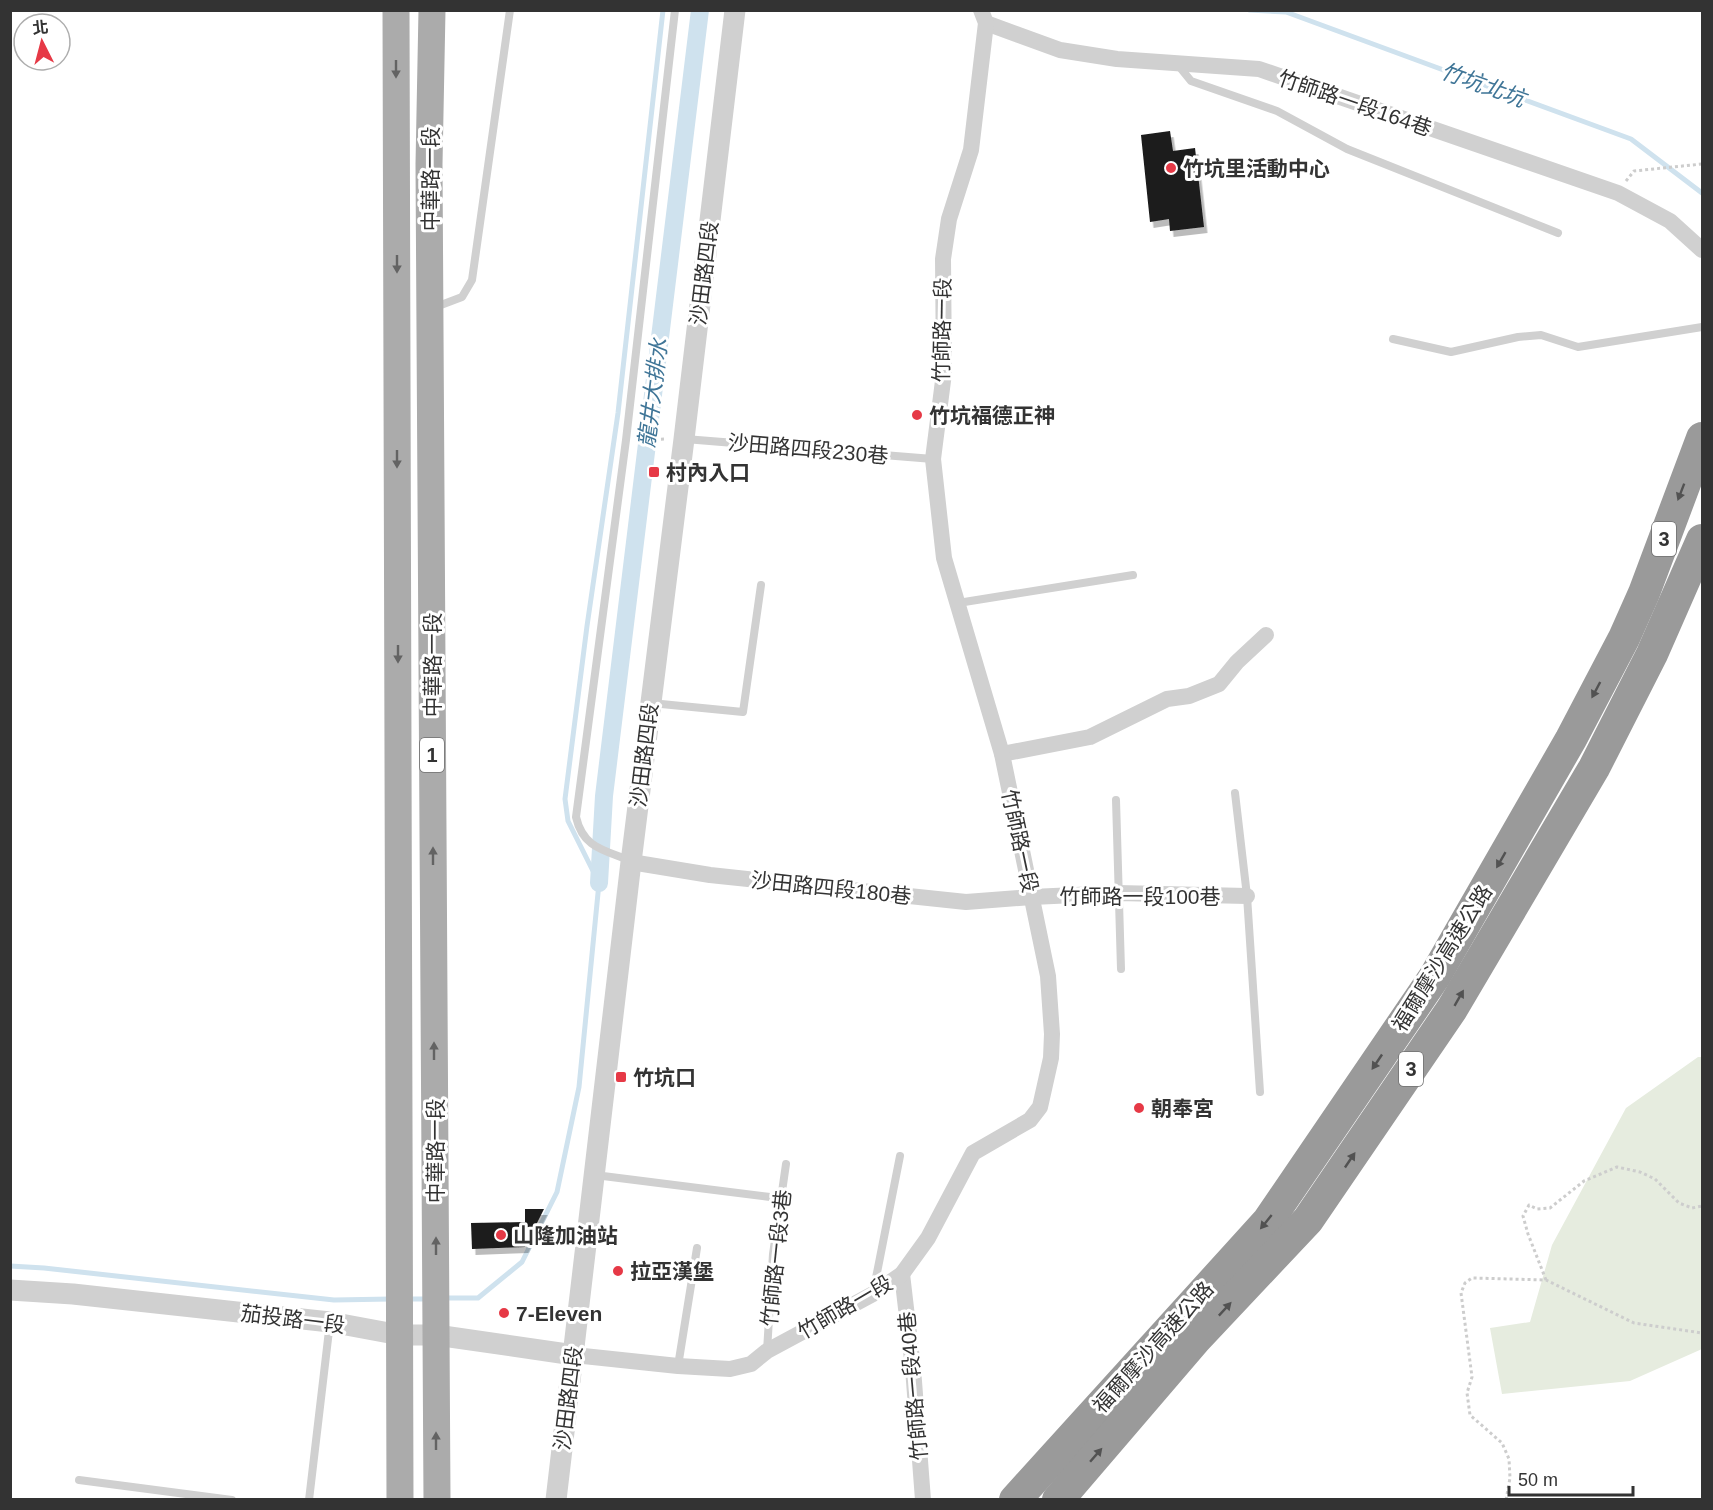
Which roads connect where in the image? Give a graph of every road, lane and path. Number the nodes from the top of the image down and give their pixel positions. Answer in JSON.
{"nodes":[{"id":1,"x":396,"y":10,"type":"edge"},
{"id":2,"x":432,"y":10,"type":"edge"},
{"id":3,"x":510,"y":10,"type":"edge"},
{"id":4,"x":675,"y":10,"type":"edge"},
{"id":5,"x":735,"y":10,"type":"edge"},
{"id":6,"x":983,"y":17,"type":"edge"},
{"id":7,"x":1175,"y":63,"type":"junction"},
{"id":8,"x":1702,"y":164,"type":"edge"},
{"id":9,"x":1634,"y":171,"type":"dead end"},
{"id":10,"x":1558,"y":233,"type":"dead end"},
{"id":11,"x":1702,"y":250,"type":"edge"},
{"id":12,"x":430,"y":309,"type":"junction"},
{"id":13,"x":1702,"y":327,"type":"edge"},
{"id":14,"x":1393,"y":339,"type":"dead end"},
{"id":15,"x":1702,"y":438,"type":"edge"},
{"id":16,"x":677,"y":439,"type":"junction"},
{"id":17,"x":634,"y":440,"type":"dead end"},
{"id":18,"x":933,"y":459,"type":"junction"},
{"id":19,"x":1702,"y":540,"type":"edge"},
{"id":20,"x":1132,"y":575,"type":"dead end"},
{"id":21,"x":761,"y":585,"type":"dead end"},
{"id":22,"x":958,"y":603,"type":"junction"},
{"id":23,"x":1266,"y":635,"type":"dead end"},
{"id":24,"x":650,"y":702,"type":"junction"},
{"id":25,"x":1002,"y":754,"type":"junction"},
{"id":26,"x":1235,"y":793,"type":"dead end"},
{"id":27,"x":1116,"y":800,"type":"dead end"},
{"id":28,"x":631,"y":861,"type":"junction"},
{"id":29,"x":1118,"y":893,"type":"junction"},
{"id":30,"x":1247,"y":896,"type":"junction"},
{"id":31,"x":1032,"y":897,"type":"junction"},
{"id":32,"x":1121,"y":969,"type":"dead end"},
{"id":33,"x":1260,"y":1092,"type":"dead end"},
{"id":34,"x":900,"y":1156,"type":"dead end"},
{"id":35,"x":786,"y":1164,"type":"dead end"},
{"id":36,"x":595,"y":1175,"type":"junction"},
{"id":37,"x":770,"y":1197,"type":"dead end"},
{"id":38,"x":1702,"y":1206,"type":"edge"},
{"id":39,"x":697,"y":1248,"type":"dead end"},
{"id":40,"x":902,"y":1274,"type":"junction"},
{"id":41,"x":1546,"y":1280,"type":"junction"},
{"id":42,"x":10,"y":1290,"type":"edge"},
{"id":43,"x":873,"y":1294,"type":"junction"},
{"id":44,"x":330,"y":1322,"type":"junction"},
{"id":45,"x":1702,"y":1333,"type":"edge"},
{"id":46,"x":400,"y":1335,"type":"junction"},
{"id":47,"x":436,"y":1335,"type":"junction"},
{"id":48,"x":767,"y":1351,"type":"junction"},
{"id":49,"x":574,"y":1355,"type":"junction"},
{"id":50,"x":678,"y":1366,"type":"junction"},
{"id":51,"x":79,"y":1480,"type":"dead end"},
{"id":52,"x":232,"y":1500,"type":"edge"},
{"id":53,"x":309,"y":1500,"type":"edge"},
{"id":54,"x":400,"y":1500,"type":"edge"},
{"id":55,"x":436,"y":1500,"type":"edge"},
{"id":56,"x":556,"y":1500,"type":"edge"},
{"id":57,"x":923,"y":1500,"type":"edge"},
{"id":58,"x":1015,"y":1500,"type":"edge"},
{"id":59,"x":1058,"y":1500,"type":"edge"},
{"id":60,"x":1506,"y":1500,"type":"edge"}],
"edges":[{"from":1,"to":46,"type":"main road","name":"中華路一段","number":"1","one_way":true},
{"from":2,"to":12,"type":"main road","name":"中華路一段","number":"1"},
{"from":3,"to":12,"type":"lane"},
{"from":4,"to":28,"type":"lane"},
{"from":5,"to":16,"type":"street","name":"沙田路四段"},
{"from":6,"to":7,"type":"street","name":"竹師路一段164巷"},
{"from":6,"to":18,"type":"street","name":"竹師路一段"},
{"from":7,"to":10,"type":"lane"},
{"from":7,"to":11,"type":"street","name":"竹師路一段164巷"},
{"from":8,"to":9,"type":"path"},
{"from":47,"to":12,"type":"main road","name":"中華路一段","number":"1","one_way":true},
{"from":13,"to":14,"type":"lane"},
{"from":15,"to":58,"type":"highway","name":"福爾摩沙高速公路","number":"3","one_way":true},
{"from":16,"to":17,"type":"path"},
{"from":16,"to":18,"type":"lane","name":"沙田路四段230巷"},
{"from":16,"to":24,"type":"street","name":"沙田路四段"},
{"from":18,"to":22,"type":"street","name":"竹師路一段"},
{"from":59,"to":19,"type":"highway","name":"福爾摩沙高速公路","number":"3","one_way":true},
{"from":20,"to":22,"type":"lane"},
{"from":21,"to":24,"type":"lane"},
{"from":22,"to":25,"type":"street","name":"竹師路一段"},
{"from":23,"to":25,"type":"street"},
{"from":24,"to":28,"type":"street","name":"沙田路四段"},
{"from":25,"to":31,"type":"street","name":"竹師路一段"},
{"from":26,"to":30,"type":"lane"},
{"from":27,"to":29,"type":"lane"},
{"from":28,"to":31,"type":"street","name":"沙田路四段180巷"},
{"from":28,"to":36,"type":"street","name":"沙田路四段"},
{"from":29,"to":30,"type":"street","name":"竹師路一段100巷"},
{"from":29,"to":31,"type":"street","name":"竹師路一段100巷"},
{"from":29,"to":32,"type":"lane"},
{"from":30,"to":33,"type":"lane"},
{"from":31,"to":40,"type":"street","name":"竹師路一段"},
{"from":34,"to":43,"type":"lane"},
{"from":35,"to":48,"type":"lane","name":"竹師路一段3巷"},
{"from":36,"to":37,"type":"lane"},
{"from":36,"to":49,"type":"street","name":"沙田路四段"},
{"from":38,"to":41,"type":"path"},
{"from":39,"to":50,"type":"lane"},
{"from":40,"to":43,"type":"street","name":"竹師路一段"},
{"from":40,"to":57,"type":"street","name":"竹師路一段40巷"},
{"from":41,"to":45,"type":"path"},
{"from":41,"to":60,"type":"path"},
{"from":42,"to":44,"type":"street","name":"茄投路一段"},
{"from":43,"to":48,"type":"street","name":"竹師路一段"},
{"from":44,"to":46,"type":"street","name":"茄投路一段"},
{"from":44,"to":53,"type":"lane"},
{"from":46,"to":47,"type":"street","name":"茄投路一段"},
{"from":46,"to":54,"type":"main road","name":"中華路一段","number":"1"},
{"from":47,"to":49,"type":"street","name":"茄投路一段"},
{"from":55,"to":47,"type":"main road","name":"中華路一段","number":"1","one_way":true},
{"from":48,"to":50,"type":"street","name":"竹師路一段"},
{"from":49,"to":50,"type":"street","name":"竹師路一段"},
{"from":49,"to":56,"type":"street","name":"沙田路四段"},
{"from":51,"to":52,"type":"lane"}]}
